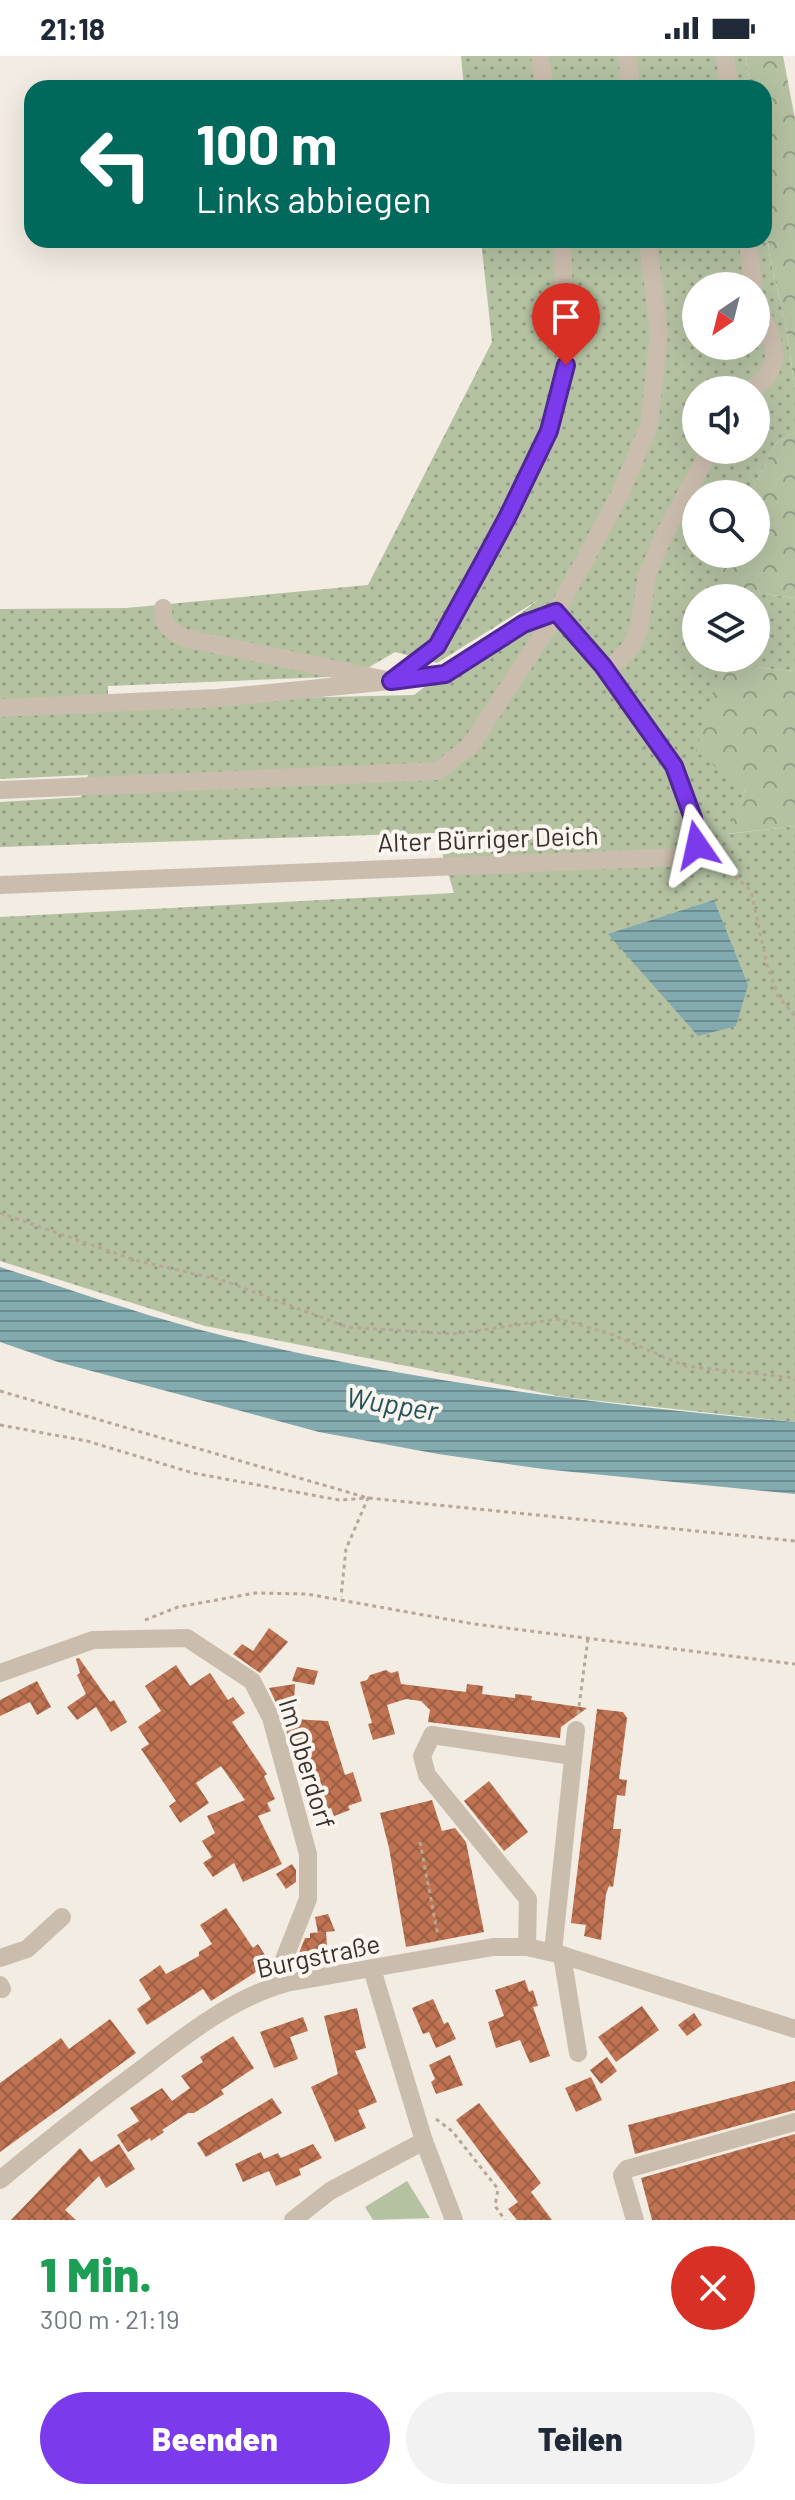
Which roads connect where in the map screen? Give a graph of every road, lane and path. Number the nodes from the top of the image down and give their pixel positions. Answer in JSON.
{"nodes":[{"id":1,"x":540,"y":56,"type":"edge"},
{"id":2,"x":627,"y":56,"type":"edge"},
{"id":3,"x":725,"y":56,"type":"edge"},
{"id":4,"x":543,"y":80,"type":"edge"},
{"id":5,"x":630,"y":80,"type":"edge"},
{"id":6,"x":728,"y":80,"type":"edge"},
{"id":7,"x":562,"y":248,"type":"edge"},
{"id":8,"x":649,"y":248,"type":"edge"},
{"id":9,"x":749,"y":248,"type":"edge"},
{"id":10,"x":751,"y":272,"type":"edge"},
{"id":11,"x":770,"y":339,"type":"edge"},
{"id":12,"x":769,"y":376,"type":"edge"},
{"id":13,"x":702,"y":464,"type":"edge"},
{"id":14,"x":163,"y":608,"type":"dead end"},
{"id":15,"x":556,"y":612,"type":"junction"},
{"id":16,"x":607,"y":672,"type":"junction"},
{"id":17,"x":391,"y":681,"type":"junction"},
{"id":18,"x":0,"y":708,"type":"edge"},
{"id":19,"x":0,"y":790,"type":"edge"},
{"id":20,"x":697,"y":845,"type":"junction"},
{"id":21,"x":0,"y":885,"type":"edge"},
{"id":22,"x":795,"y":1016,"type":"edge"},
{"id":23,"x":0,"y":1213,"type":"edge"},
{"id":24,"x":795,"y":1378,"type":"edge"},
{"id":25,"x":0,"y":1391,"type":"edge"},
{"id":26,"x":0,"y":1425,"type":"edge"},
{"id":27,"x":368,"y":1498,"type":"junction"},
{"id":28,"x":795,"y":1541,"type":"edge"},
{"id":29,"x":340,"y":1599,"type":"junction"},
{"id":30,"x":135,"y":1624,"type":"dead end"},
{"id":31,"x":588,"y":1638,"type":"junction"},
{"id":32,"x":795,"y":1664,"type":"edge"},
{"id":33,"x":0,"y":1673,"type":"edge"},
{"id":34,"x":576,"y":1730,"type":"joint"},
{"id":35,"x":572,"y":1756,"type":"junction"},
{"id":36,"x":420,"y":1842,"type":"dead end"},
{"id":37,"x":62,"y":1917,"type":"dead end"},
{"id":38,"x":527,"y":1947,"type":"junction"},
{"id":39,"x":558,"y":1954,"type":"junction"},
{"id":40,"x":442,"y":1956,"type":"junction"},
{"id":41,"x":0,"y":1958,"type":"edge"},
{"id":42,"x":372,"y":1969,"type":"junction"},
{"id":43,"x":286,"y":1983,"type":"junction"},
{"id":44,"x":795,"y":2029,"type":"edge"},
{"id":45,"x":578,"y":2053,"type":"dead end"},
{"id":46,"x":413,"y":2103,"type":"junction"},
{"id":47,"x":795,"y":2122,"type":"edge"},
{"id":48,"x":424,"y":2141,"type":"junction"},
{"id":49,"x":0,"y":2180,"type":"edge"},
{"id":50,"x":293,"y":2220,"type":"edge"},
{"id":51,"x":454,"y":2220,"type":"edge"},
{"id":52,"x":505,"y":2220,"type":"edge"},
{"id":53,"x":635,"y":2220,"type":"edge"}],
"edges":[{"from":1,"to":4,"type":"street"},
{"from":2,"to":5,"type":"street"},
{"from":3,"to":6,"type":"street"},
{"from":7,"to":17,"type":"street"},
{"from":8,"to":15,"type":"street"},
{"from":9,"to":10,"type":"street"},
{"from":11,"to":12,"type":"street"},
{"from":13,"to":16,"type":"street"},
{"from":14,"to":17,"type":"street"},
{"from":15,"to":16,"type":"street"},
{"from":15,"to":17,"type":"street"},
{"from":15,"to":19,"type":"street"},
{"from":16,"to":20,"type":"street"},
{"from":17,"to":18,"type":"street"},
{"from":20,"to":21,"type":"street","name":"Alter Bürriger Deich"},
{"from":20,"to":22,"type":"path"},
{"from":23,"to":24,"type":"path"},
{"from":25,"to":27,"type":"path"},
{"from":26,"to":27,"type":"path"},
{"from":27,"to":28,"type":"path"},
{"from":27,"to":29,"type":"path"},
{"from":29,"to":30,"type":"path"},
{"from":29,"to":31,"type":"path"},
{"from":31,"to":32,"type":"path"},
{"from":31,"to":34,"type":"path"},
{"from":33,"to":43,"type":"street","name":"Im Oberdorf"},
{"from":34,"to":35,"type":"street"},
{"from":35,"to":38,"type":"street"},
{"from":35,"to":39,"type":"street"},
{"from":36,"to":40,"type":"path"},
{"from":37,"to":41,"type":"street"},
{"from":38,"to":39,"type":"street","name":"Burgstraße"},
{"from":38,"to":40,"type":"street","name":"Burgstraße"},
{"from":39,"to":44,"type":"street","name":"Burgstraße"},
{"from":39,"to":45,"type":"street"},
{"from":40,"to":42,"type":"street","name":"Burgstraße"},
{"from":42,"to":43,"type":"street","name":"Burgstraße"},
{"from":42,"to":46,"type":"street"},
{"from":43,"to":49,"type":"street","name":"Burgstraße"},
{"from":46,"to":48,"type":"street"},
{"from":46,"to":52,"type":"path"},
{"from":47,"to":53,"type":"street"},
{"from":48,"to":50,"type":"street"},
{"from":48,"to":51,"type":"street"}]}
